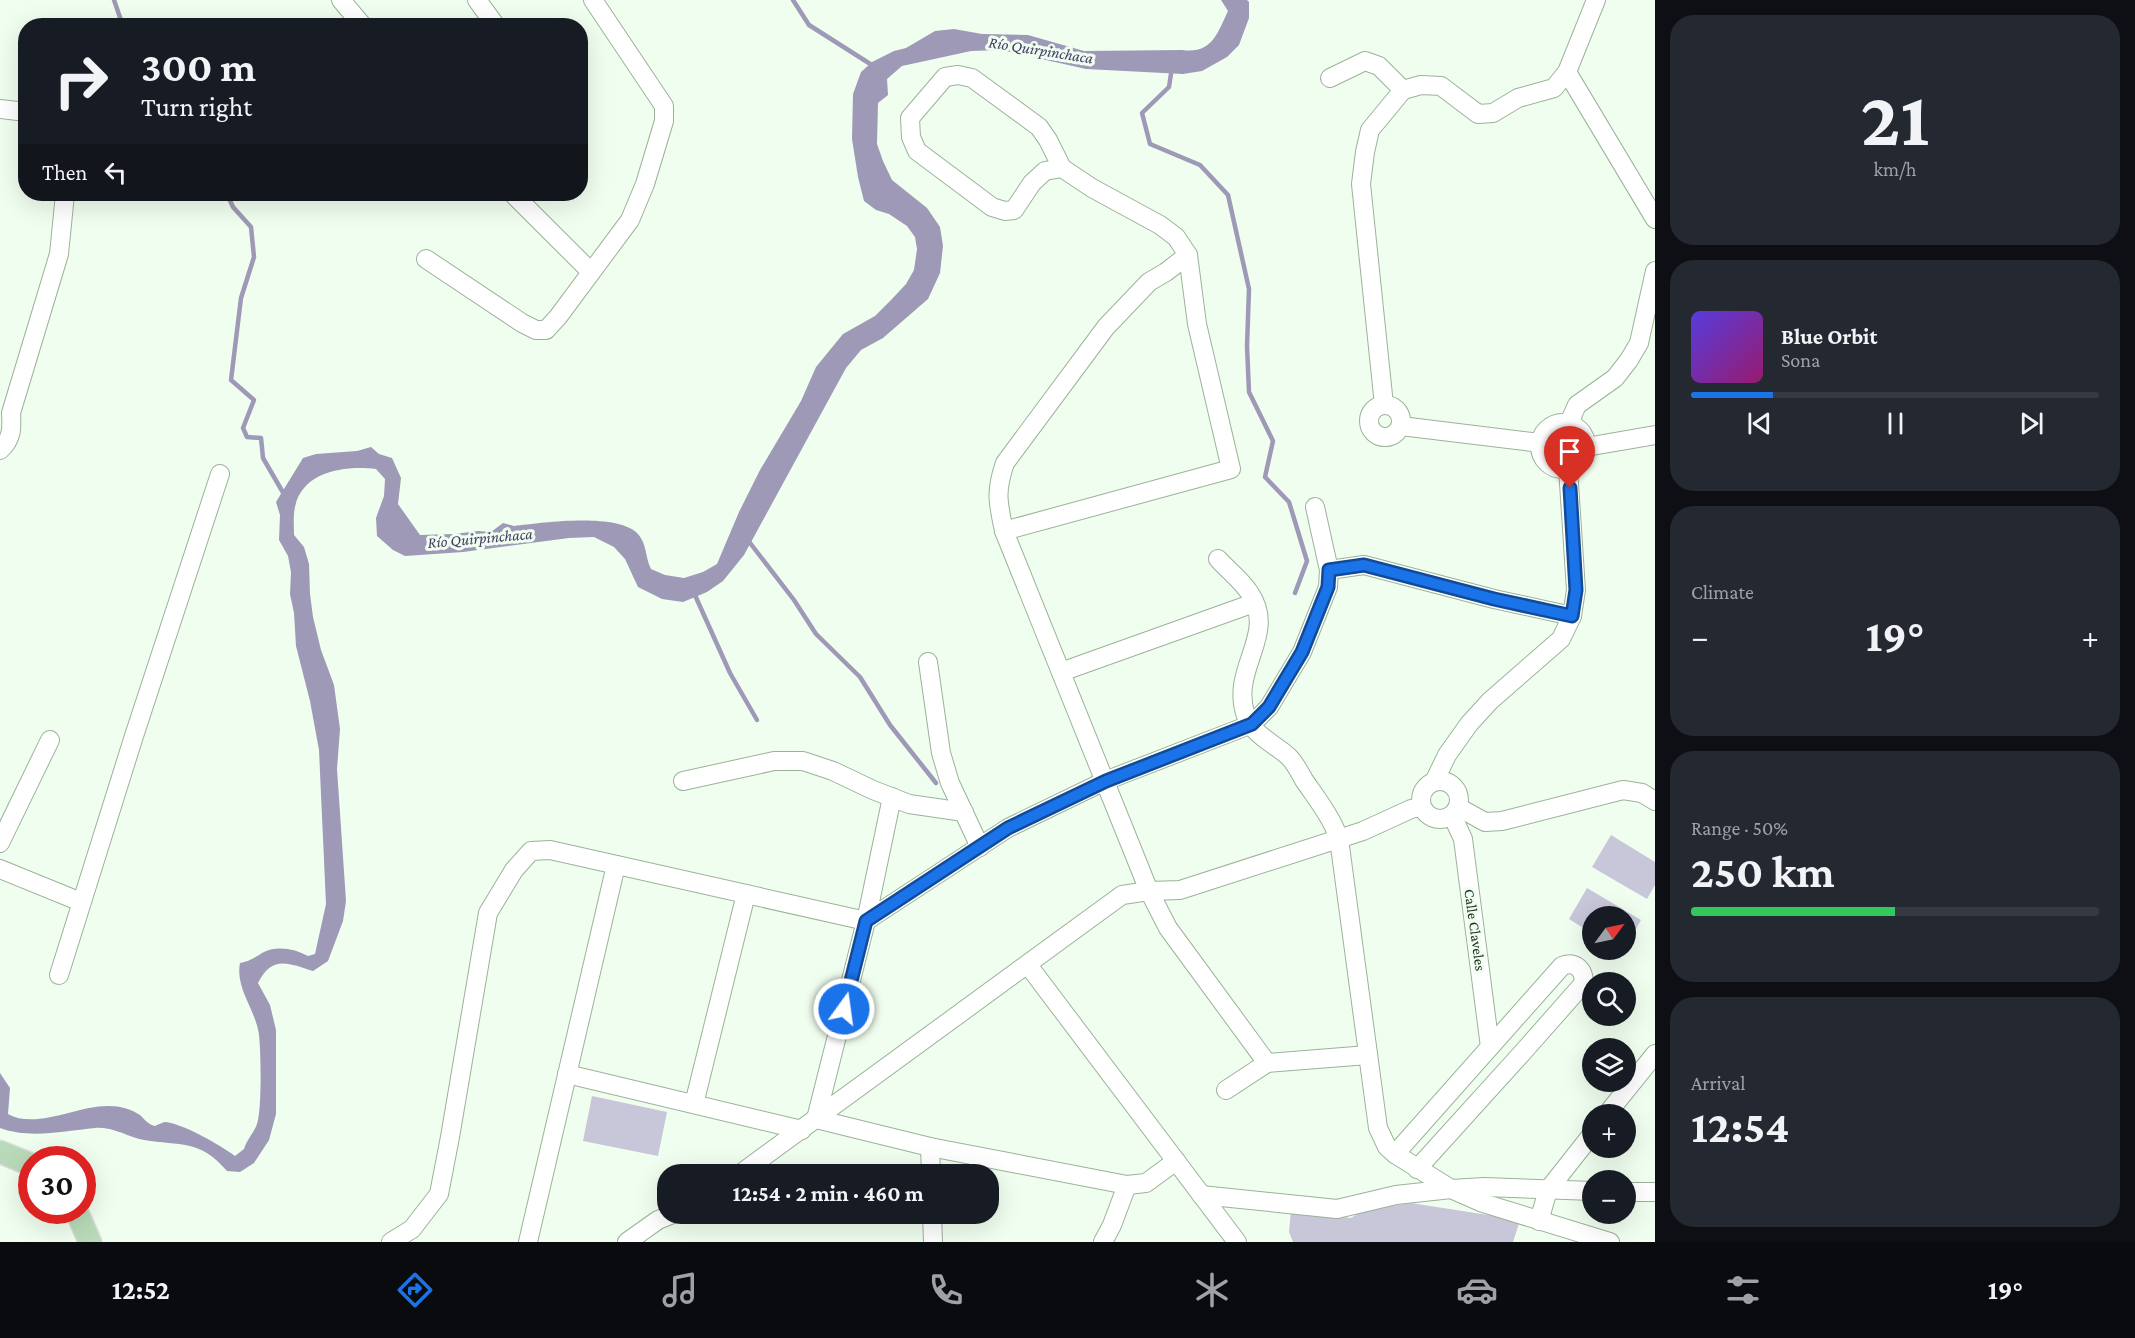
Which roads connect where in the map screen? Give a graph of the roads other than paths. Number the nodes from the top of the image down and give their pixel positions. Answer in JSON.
{"nodes":[{"id":1,"x":341,"y":0,"type":"edge"},
{"id":2,"x":477,"y":0,"type":"edge"},
{"id":3,"x":593,"y":0,"type":"edge"},
{"id":4,"x":1596,"y":0,"type":"edge"},
{"id":5,"x":356,"y":18,"type":"edge"},
{"id":6,"x":490,"y":18,"type":"edge"},
{"id":7,"x":1567,"y":72,"type":"junction"},
{"id":8,"x":1330,"y":78,"type":"dead end"},
{"id":9,"x":1403,"y":90,"type":"junction"},
{"id":10,"x":0,"y":109,"type":"edge"},
{"id":11,"x":18,"y":110,"type":"edge"},
{"id":12,"x":1062,"y":168,"type":"junction"},
{"id":13,"x":64,"y":201,"type":"edge"},
{"id":14,"x":520,"y":201,"type":"edge"},
{"id":15,"x":1655,"y":219,"type":"edge"},
{"id":16,"x":1188,"y":255,"type":"junction"},
{"id":17,"x":426,"y":259,"type":"dead end"},
{"id":18,"x":1655,"y":271,"type":"edge"},
{"id":19,"x":591,"y":272,"type":"junction"},
{"id":20,"x":1384,"y":405,"type":"junction"},
{"id":21,"x":1569,"y":423,"type":"junction"},
{"id":22,"x":1401,"y":426,"type":"junction"},
{"id":23,"x":1655,"y":435,"type":"edge"},
{"id":24,"x":1540,"y":443,"type":"junction"},
{"id":25,"x":1586,"y":447,"type":"junction"},
{"id":26,"x":0,"y":450,"type":"edge"},
{"id":27,"x":1568,"y":468,"type":"junction"},
{"id":28,"x":220,"y":474,"type":"dead end"},
{"id":29,"x":1315,"y":507,"type":"dead end"},
{"id":30,"x":1004,"y":531,"type":"junction"},
{"id":31,"x":1218,"y":559,"type":"dead end"},
{"id":32,"x":1329,"y":570,"type":"junction"},
{"id":33,"x":1254,"y":603,"type":"junction"},
{"id":34,"x":1572,"y":616,"type":"junction"},
{"id":35,"x":928,"y":662,"type":"dead end"},
{"id":36,"x":1061,"y":672,"type":"junction"},
{"id":37,"x":1252,"y":724,"type":"junction"},
{"id":38,"x":50,"y":740,"type":"dead end"},
{"id":39,"x":1436,"y":780,"type":"junction"},
{"id":40,"x":683,"y":781,"type":"dead end"},
{"id":41,"x":1106,"y":781,"type":"junction"},
{"id":42,"x":892,"y":797,"type":"junction"},
{"id":43,"x":1655,"y":801,"type":"edge"},
{"id":44,"x":1421,"y":807,"type":"junction"},
{"id":45,"x":1455,"y":811,"type":"junction"},
{"id":46,"x":964,"y":812,"type":"junction"},
{"id":47,"x":1340,"y":839,"type":"junction"},
{"id":48,"x":0,"y":843,"type":"edge"},
{"id":49,"x":980,"y":847,"type":"junction"},
{"id":50,"x":616,"y":865,"type":"junction"},
{"id":51,"x":0,"y":869,"type":"edge"},
{"id":52,"x":1149,"y":891,"type":"junction"},
{"id":53,"x":746,"y":894,"type":"junction"},
{"id":54,"x":81,"y":902,"type":"junction"},
{"id":55,"x":866,"y":921,"type":"junction"},
{"id":56,"x":1028,"y":965,"type":"junction"},
{"id":57,"x":59,"y":975,"type":"dead end"},
{"id":58,"x":1490,"y":1047,"type":"junction"},
{"id":59,"x":1655,"y":1054,"type":"edge"},
{"id":60,"x":1368,"y":1055,"type":"junction"},
{"id":61,"x":1267,"y":1063,"type":"junction"},
{"id":62,"x":567,"y":1074,"type":"junction"},
{"id":63,"x":1226,"y":1090,"type":"dead end"},
{"id":64,"x":694,"y":1104,"type":"junction"},
{"id":65,"x":1615,"y":1104,"type":"edge"},
{"id":66,"x":809,"y":1124,"type":"junction"},
{"id":67,"x":1582,"y":1146,"type":"edge"},
{"id":68,"x":930,"y":1147,"type":"junction"},
{"id":69,"x":0,"y":1152,"type":"edge"},
{"id":70,"x":1395,"y":1154,"type":"junction"},
{"id":71,"x":18,"y":1159,"type":"edge"},
{"id":72,"x":1176,"y":1161,"type":"junction"},
{"id":73,"x":754,"y":1164,"type":"edge"},
{"id":74,"x":931,"y":1164,"type":"edge"},
{"id":75,"x":1417,"y":1168,"type":"junction"},
{"id":76,"x":1127,"y":1185,"type":"junction"},
{"id":77,"x":1451,"y":1189,"type":"junction"},
{"id":78,"x":1548,"y":1190,"type":"junction"},
{"id":79,"x":1582,"y":1191,"type":"edge"},
{"id":80,"x":1636,"y":1192,"type":"edge"},
{"id":81,"x":1655,"y":1192,"type":"edge"},
{"id":82,"x":1201,"y":1195,"type":"junction"},
{"id":83,"x":657,"y":1221,"type":"edge"},
{"id":84,"x":1539,"y":1221,"type":"junction"},
{"id":85,"x":82,"y":1224,"type":"edge"},
{"id":86,"x":932,"y":1224,"type":"edge"},
{"id":87,"x":90,"y":1242,"type":"edge"},
{"id":88,"x":392,"y":1242,"type":"edge"},
{"id":89,"x":528,"y":1242,"type":"edge"},
{"id":90,"x":627,"y":1242,"type":"edge"},
{"id":91,"x":933,"y":1242,"type":"edge"},
{"id":92,"x":1103,"y":1242,"type":"edge"},
{"id":93,"x":1236,"y":1242,"type":"edge"},
{"id":94,"x":1610,"y":1242,"type":"edge"}],
"edges":[{"from":1,"to":5,"type":"street"},
{"from":2,"to":6,"type":"street"},
{"from":3,"to":19,"type":"street"},
{"from":4,"to":7,"type":"street"},
{"from":7,"to":9,"type":"street"},
{"from":7,"to":15,"type":"street"},
{"from":8,"to":9,"type":"street"},
{"from":9,"to":20,"type":"street"},
{"from":10,"to":11,"type":"street"},
{"from":12,"to":12,"type":"street"},
{"from":12,"to":16,"type":"street"},
{"from":13,"to":26,"type":"street"},
{"from":14,"to":19,"type":"street"},
{"from":16,"to":30,"type":"street"},
{"from":16,"to":30,"type":"street"},
{"from":17,"to":19,"type":"street"},
{"from":18,"to":21,"type":"street"},
{"from":20,"to":22,"type":"street"},
{"from":20,"to":22,"type":"street"},
{"from":21,"to":24,"type":"street"},
{"from":21,"to":25,"type":"street"},
{"from":22,"to":24,"type":"street"},
{"from":23,"to":25,"type":"street"},
{"from":24,"to":27,"type":"street"},
{"from":25,"to":27,"type":"street"},
{"from":27,"to":34,"type":"street"},
{"from":28,"to":54,"type":"street"},
{"from":29,"to":32,"type":"street"},
{"from":30,"to":36,"type":"street"},
{"from":31,"to":33,"type":"street"},
{"from":32,"to":34,"type":"street"},
{"from":32,"to":37,"type":"street"},
{"from":33,"to":36,"type":"street"},
{"from":33,"to":37,"type":"street"},
{"from":34,"to":39,"type":"street"},
{"from":35,"to":46,"type":"street"},
{"from":36,"to":41,"type":"street"},
{"from":37,"to":41,"type":"street"},
{"from":37,"to":47,"type":"street"},
{"from":38,"to":48,"type":"street"},
{"from":39,"to":44,"type":"street"},
{"from":39,"to":45,"type":"street"},
{"from":40,"to":42,"type":"street"},
{"from":41,"to":49,"type":"street"},
{"from":41,"to":52,"type":"street"},
{"from":42,"to":46,"type":"street"},
{"from":42,"to":55,"type":"street"},
{"from":43,"to":45,"type":"street"},
{"from":44,"to":45,"type":"street"},
{"from":44,"to":47,"type":"street"},
{"from":45,"to":58,"type":"street","name":"Calle Claveles"},
{"from":46,"to":49,"type":"street"},
{"from":47,"to":52,"type":"street"},
{"from":47,"to":60,"type":"street"},
{"from":49,"to":55,"type":"street"},
{"from":50,"to":53,"type":"street"},
{"from":50,"to":62,"type":"street"},
{"from":50,"to":88,"type":"street"},
{"from":51,"to":54,"type":"street"},
{"from":52,"to":56,"type":"street"},
{"from":52,"to":61,"type":"street"},
{"from":53,"to":55,"type":"street"},
{"from":53,"to":64,"type":"street"},
{"from":54,"to":57,"type":"street"},
{"from":55,"to":66,"type":"street"},
{"from":56,"to":66,"type":"street"},
{"from":56,"to":72,"type":"street"},
{"from":58,"to":70,"type":"street"},
{"from":58,"to":75,"type":"street"},
{"from":59,"to":65,"type":"street"},
{"from":60,"to":61,"type":"street"},
{"from":60,"to":70,"type":"street"},
{"from":61,"to":63,"type":"street"},
{"from":62,"to":64,"type":"street"},
{"from":62,"to":89,"type":"street"},
{"from":64,"to":66,"type":"street"},
{"from":66,"to":68,"type":"street"},
{"from":66,"to":73,"type":"street"},
{"from":67,"to":78,"type":"street"},
{"from":68,"to":74,"type":"street"},
{"from":68,"to":76,"type":"street"},
{"from":69,"to":71,"type":"main road"},
{"from":70,"to":75,"type":"street"},
{"from":72,"to":76,"type":"street"},
{"from":72,"to":82,"type":"street"},
{"from":75,"to":77,"type":"street"},
{"from":76,"to":92,"type":"street"},
{"from":77,"to":78,"type":"street"},
{"from":77,"to":82,"type":"street"},
{"from":77,"to":84,"type":"street"},
{"from":78,"to":79,"type":"street"},
{"from":78,"to":84,"type":"street"},
{"from":80,"to":81,"type":"street"},
{"from":82,"to":93,"type":"street"},
{"from":83,"to":90,"type":"street"},
{"from":84,"to":94,"type":"street"},
{"from":85,"to":87,"type":"main road"},
{"from":86,"to":91,"type":"street"}]}
